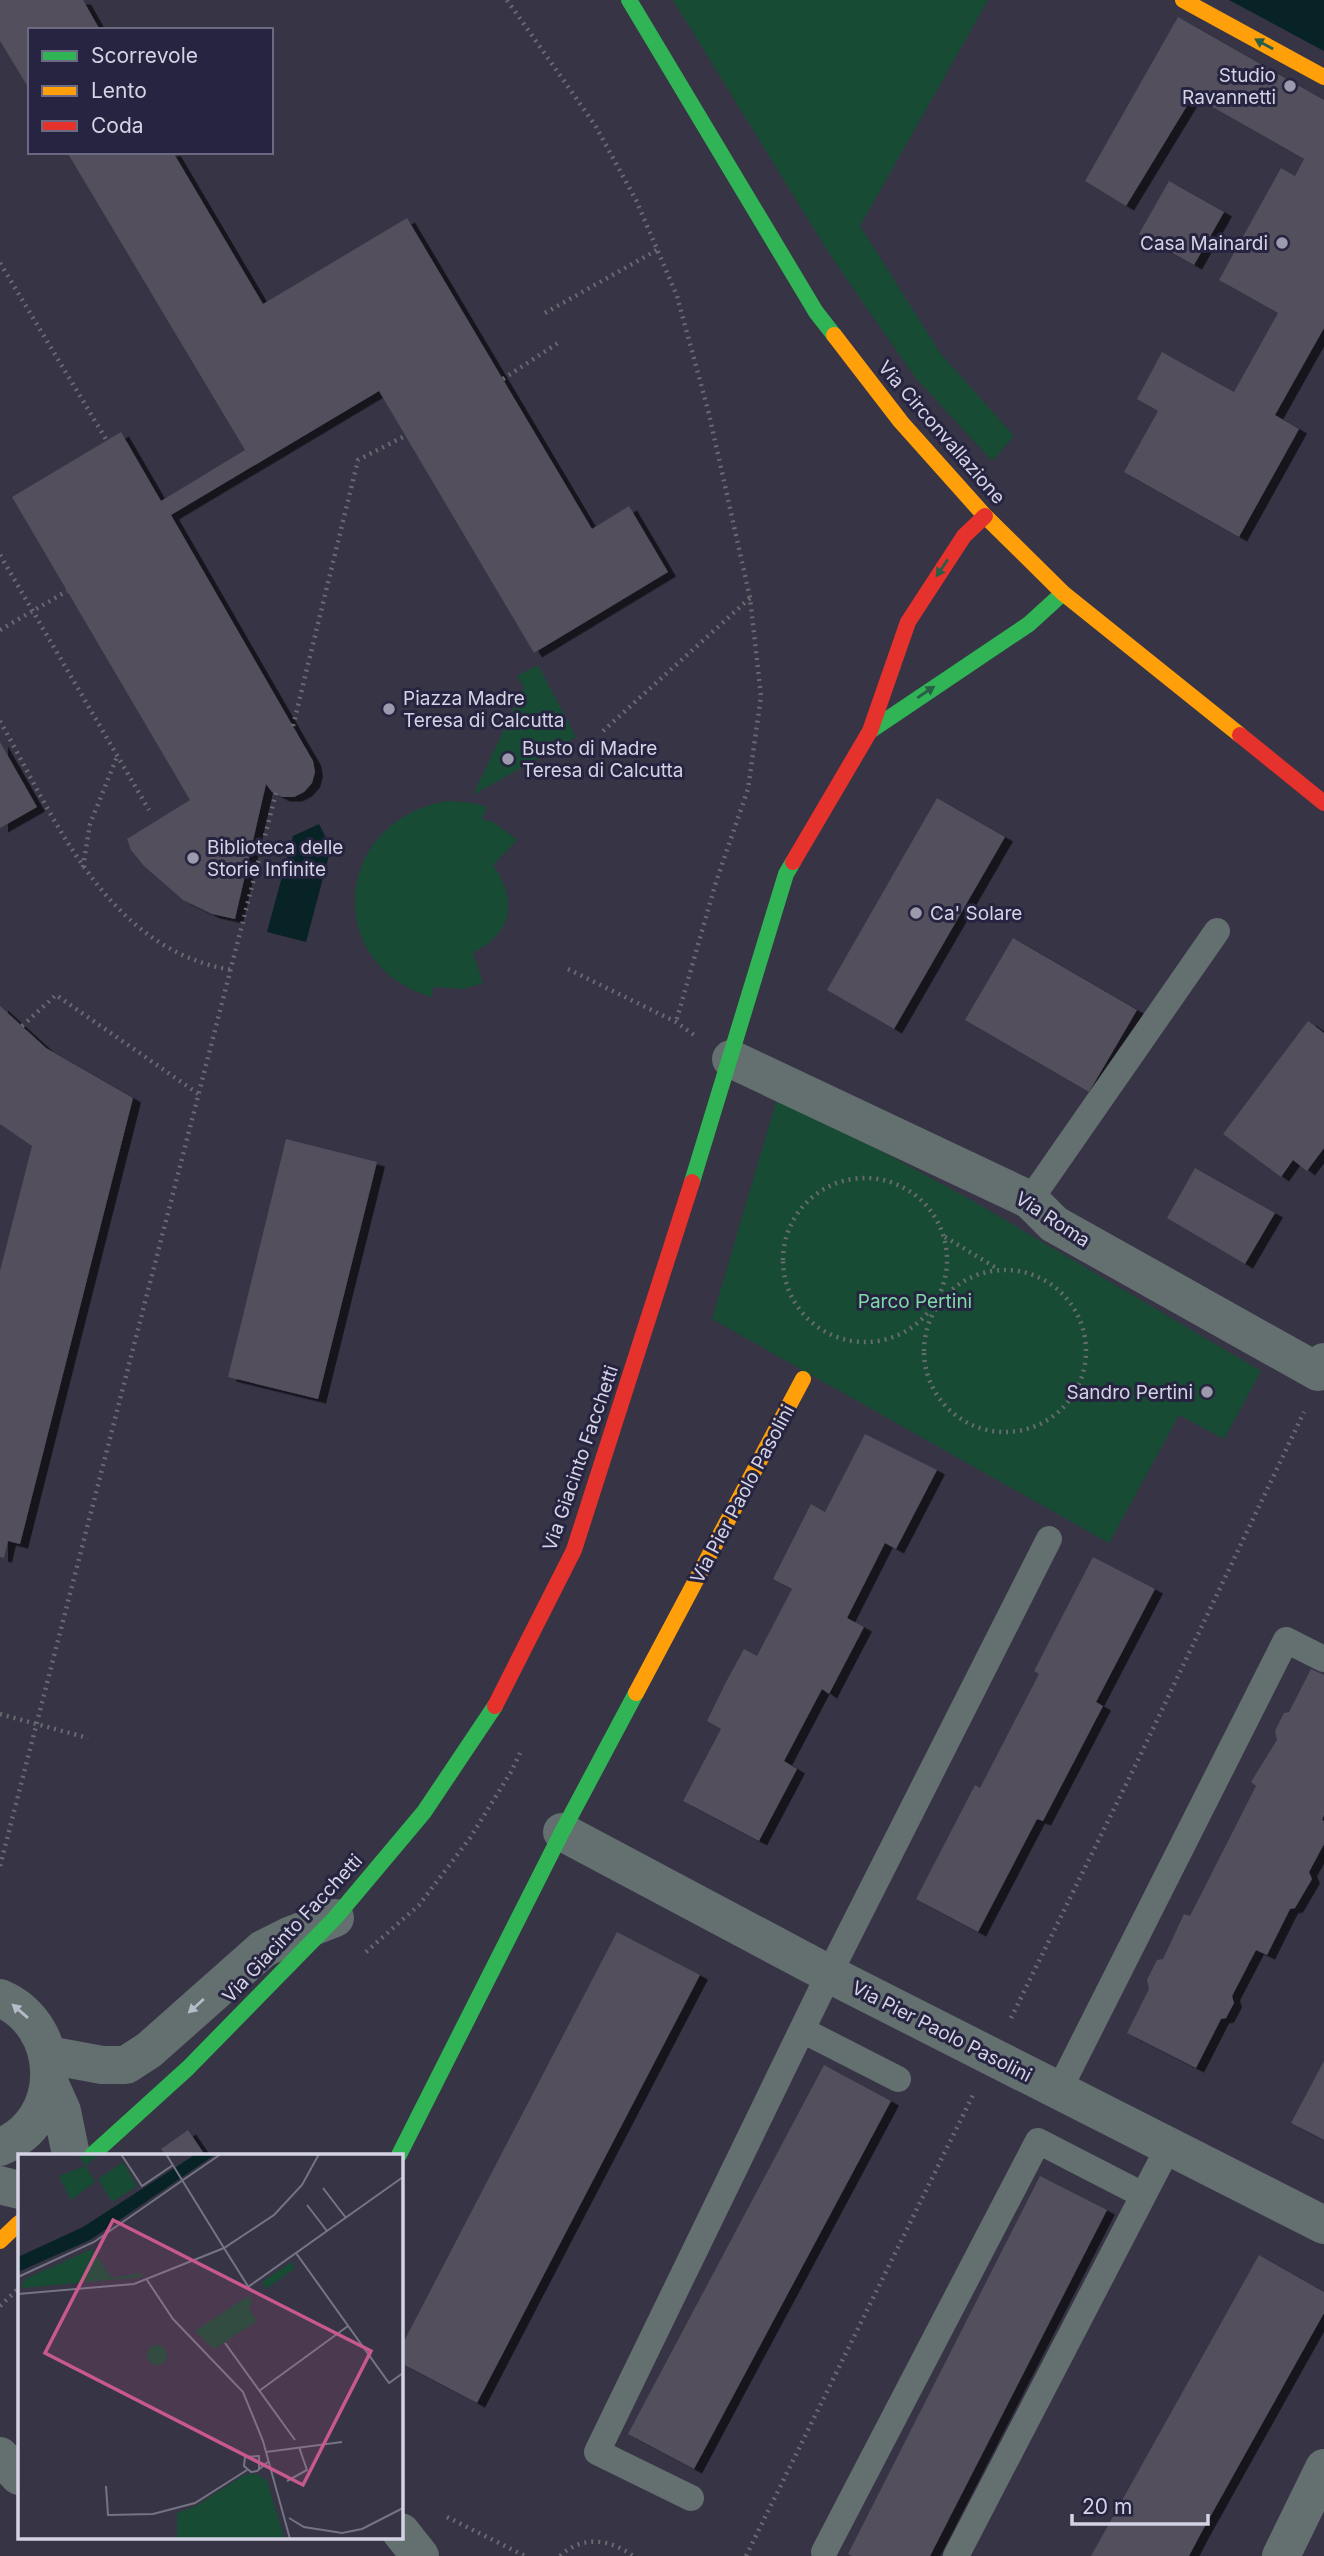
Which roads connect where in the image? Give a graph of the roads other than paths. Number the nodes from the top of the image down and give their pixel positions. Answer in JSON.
{"nodes":[{"id":1,"x":629,"y":0,"type":"edge"},
{"id":2,"x":1183,"y":0,"type":"edge"},
{"id":3,"x":1324,"y":77,"type":"edge"},
{"id":4,"x":985,"y":516,"type":"junction"},
{"id":5,"x":1063,"y":593,"type":"junction"},
{"id":6,"x":870,"y":730,"type":"junction"},
{"id":7,"x":1324,"y":803,"type":"edge"},
{"id":8,"x":1217,"y":930,"type":"dead end"},
{"id":9,"x":731,"y":1059,"type":"junction"},
{"id":10,"x":1030,"y":1200,"type":"junction"},
{"id":11,"x":1321,"y":1367,"type":"edge"},
{"id":12,"x":803,"y":1379,"type":"dead end"},
{"id":13,"x":1049,"y":1539,"type":"dead end"},
{"id":14,"x":1324,"y":1659,"type":"edge"},
{"id":15,"x":562,"y":1832,"type":"junction"},
{"id":16,"x":335,"y":1918,"type":"junction"},
{"id":17,"x":829,"y":1974,"type":"junction"},
{"id":18,"x":0,"y":1998,"type":"edge"},
{"id":19,"x":802,"y":2030,"type":"junction"},
{"id":20,"x":49,"y":2068,"type":"junction"},
{"id":21,"x":898,"y":2079,"type":"dead end"},
{"id":22,"x":1059,"y":2091,"type":"junction"},
{"id":23,"x":1169,"y":2146,"type":"junction"},
{"id":24,"x":0,"y":2147,"type":"edge"},
{"id":25,"x":108,"y":2150,"type":"edge"},
{"id":26,"x":71,"y":2154,"type":"edge"},
{"id":27,"x":400,"y":2154,"type":"edge"},
{"id":28,"x":0,"y":2185,"type":"edge"},
{"id":29,"x":18,"y":2190,"type":"edge"},
{"id":30,"x":1143,"y":2195,"type":"junction"},
{"id":31,"x":18,"y":2224,"type":"edge"},
{"id":32,"x":1324,"y":2225,"type":"edge"},
{"id":33,"x":0,"y":2241,"type":"edge"},
{"id":34,"x":0,"y":2456,"type":"edge"},
{"id":35,"x":18,"y":2475,"type":"edge"},
{"id":36,"x":1321,"y":2481,"type":"edge"},
{"id":37,"x":691,"y":2498,"type":"dead end"},
{"id":38,"x":402,"y":2533,"type":"edge"},
{"id":39,"x":824,"y":2552,"type":"dead end"},
{"id":40,"x":420,"y":2556,"type":"edge"},
{"id":41,"x":956,"y":2556,"type":"edge"},
{"id":42,"x":1281,"y":2556,"type":"edge"}],
"edges":[{"from":1,"to":4,"type":"main road","name":"Via Circonvallazione"},
{"from":3,"to":2,"type":"main road","one_way":true},
{"from":4,"to":5,"type":"main road","name":"Via Circonvallazione"},
{"from":4,"to":6,"type":"main road","name":"Via Giacinto Facchetti","one_way":true},
{"from":6,"to":5,"type":"main road","name":"Via Giacinto Facchetti","one_way":true},
{"from":5,"to":7,"type":"main road","name":"Via Circonvallazione"},
{"from":6,"to":9,"type":"main road","name":"Via Giacinto Facchetti"},
{"from":8,"to":10,"type":"lane"},
{"from":9,"to":10,"type":"street","name":"Via Roma"},
{"from":9,"to":16,"type":"main road","name":"Via Giacinto Facchetti"},
{"from":10,"to":11,"type":"street","name":"Via Roma"},
{"from":12,"to":15,"type":"main road","name":"Via Pier Paolo Pasolini"},
{"from":13,"to":17,"type":"lane"},
{"from":14,"to":22,"type":"lane"},
{"from":15,"to":17,"type":"street","name":"Via Pier Paolo Pasolini"},
{"from":15,"to":27,"type":"main road","name":"Via Pier Paolo Pasolini"},
{"from":16,"to":20,"type":"street","one_way":true},
{"from":16,"to":25,"type":"main road","name":"Via Giacinto Facchetti"},
{"from":17,"to":19,"type":"lane"},
{"from":17,"to":22,"type":"street","name":"Via Pier Paolo Pasolini"},
{"from":20,"to":18,"type":"street","one_way":true},
{"from":19,"to":21,"type":"lane"},
{"from":19,"to":37,"type":"lane"},
{"from":20,"to":24,"type":"street"},
{"from":20,"to":26,"type":"street"},
{"from":22,"to":23,"type":"street","name":"Via Pier Paolo Pasolini"},
{"from":23,"to":30,"type":"lane"},
{"from":23,"to":32,"type":"street","name":"Via Pier Paolo Pasolini"},
{"from":28,"to":29,"type":"street"},
{"from":30,"to":39,"type":"lane"},
{"from":30,"to":41,"type":"lane"},
{"from":31,"to":33,"type":"main road"},
{"from":34,"to":35,"type":"street"},
{"from":36,"to":42,"type":"street"},
{"from":38,"to":40,"type":"street"}]}
